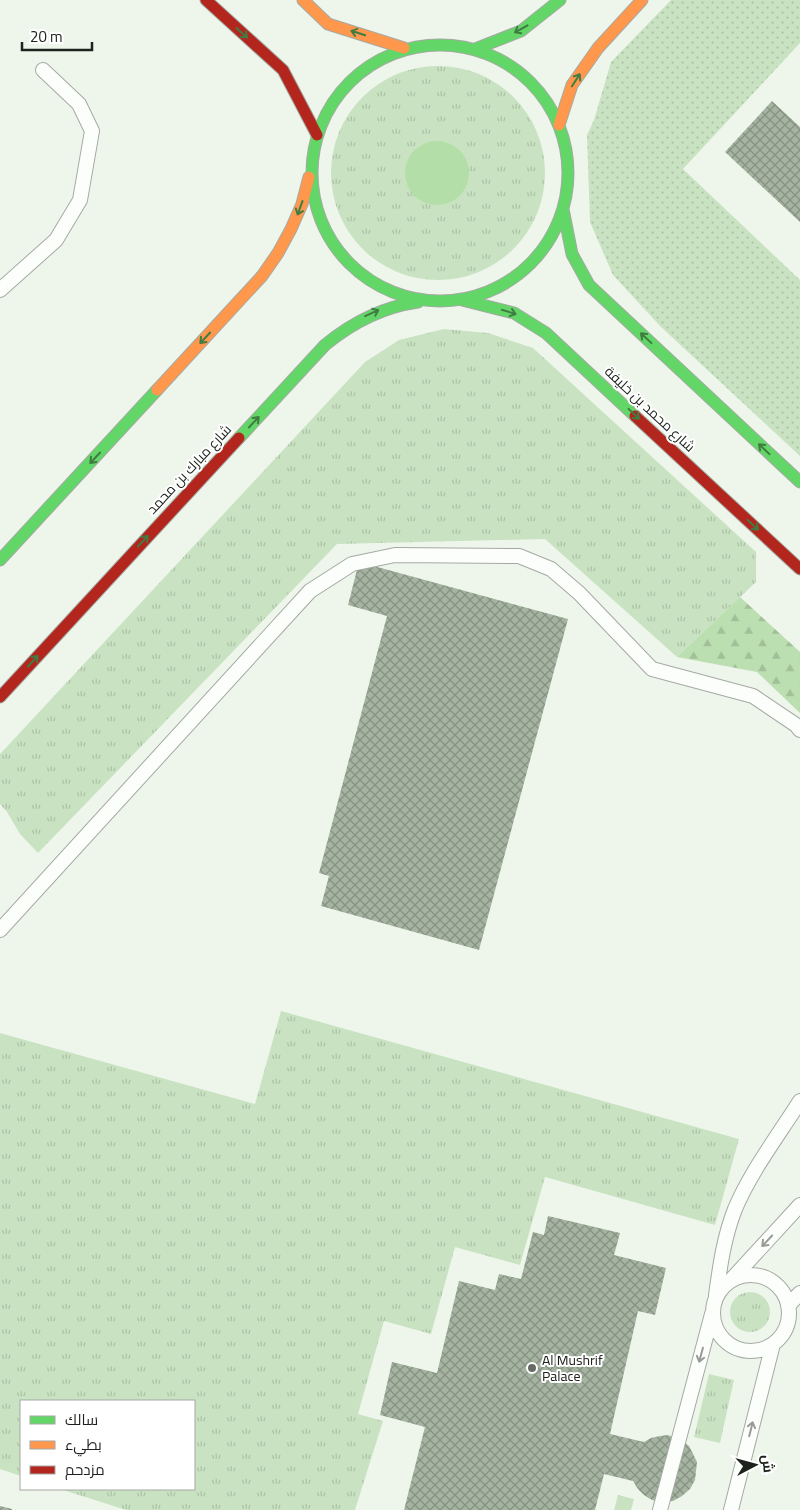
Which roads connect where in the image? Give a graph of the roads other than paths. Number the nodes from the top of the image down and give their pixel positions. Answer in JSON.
{"nodes":[{"id":1,"x":206,"y":0,"type":"edge"},
{"id":2,"x":302,"y":0,"type":"edge"},
{"id":3,"x":560,"y":0,"type":"edge"},
{"id":4,"x":642,"y":0,"type":"edge"},
{"id":5,"x":404,"y":48,"type":"junction"},
{"id":6,"x":474,"y":48,"type":"junction"},
{"id":7,"x":43,"y":70,"type":"dead end"},
{"id":8,"x":559,"y":125,"type":"junction"},
{"id":9,"x":317,"y":135,"type":"junction"},
{"id":10,"x":312,"y":161,"type":"junction"},
{"id":11,"x":563,"y":209,"type":"junction"},
{"id":12,"x":0,"y":290,"type":"edge"},
{"id":13,"x":462,"y":300,"type":"junction"},
{"id":14,"x":425,"y":301,"type":"junction"},
{"id":15,"x":800,"y":482,"type":"edge"},
{"id":16,"x":0,"y":560,"type":"edge"},
{"id":17,"x":800,"y":569,"type":"edge"},
{"id":18,"x":0,"y":697,"type":"edge"},
{"id":19,"x":800,"y":730,"type":"edge"},
{"id":20,"x":0,"y":930,"type":"edge"},
{"id":21,"x":800,"y":1101,"type":"edge"},
{"id":22,"x":800,"y":1205,"type":"edge"},
{"id":23,"x":729,"y":1281,"type":"junction"},
{"id":24,"x":800,"y":1293,"type":"edge"},
{"id":25,"x":715,"y":1303,"type":"junction"},
{"id":26,"x":788,"y":1306,"type":"junction"},
{"id":27,"x":773,"y":1344,"type":"junction"},
{"id":28,"x":660,"y":1510,"type":"edge"},
{"id":29,"x":731,"y":1510,"type":"edge"}],
"edges":[{"from":1,"to":9,"type":"main road","one_way":true},
{"from":5,"to":2,"type":"main road","one_way":true},
{"from":3,"to":6,"type":"main road","one_way":true},
{"from":8,"to":4,"type":"main road","one_way":true},
{"from":5,"to":6,"type":"main road"},
{"from":5,"to":9,"type":"main road"},
{"from":6,"to":8,"type":"main road"},
{"from":7,"to":12,"type":"lane"},
{"from":8,"to":11,"type":"main road"},
{"from":9,"to":10,"type":"main road"},
{"from":10,"to":14,"type":"main road"},
{"from":10,"to":16,"type":"main road","one_way":true},
{"from":11,"to":13,"type":"main road"},
{"from":15,"to":11,"type":"main road","one_way":true},
{"from":13,"to":14,"type":"main road"},
{"from":13,"to":17,"type":"main road","name":"شارع محمد بن خليفة","one_way":true},
{"from":18,"to":14,"type":"main road","name":"شارع مبارك بن محمد","one_way":true},
{"from":19,"to":20,"type":"lane"},
{"from":21,"to":25,"type":"lane"},
{"from":22,"to":23,"type":"lane","one_way":true},
{"from":23,"to":25,"type":"lane"},
{"from":23,"to":26,"type":"lane"},
{"from":24,"to":26,"type":"lane"},
{"from":25,"to":27,"type":"lane"},
{"from":25,"to":28,"type":"lane","one_way":true},
{"from":26,"to":27,"type":"lane"},
{"from":29,"to":27,"type":"lane","one_way":true}]}
